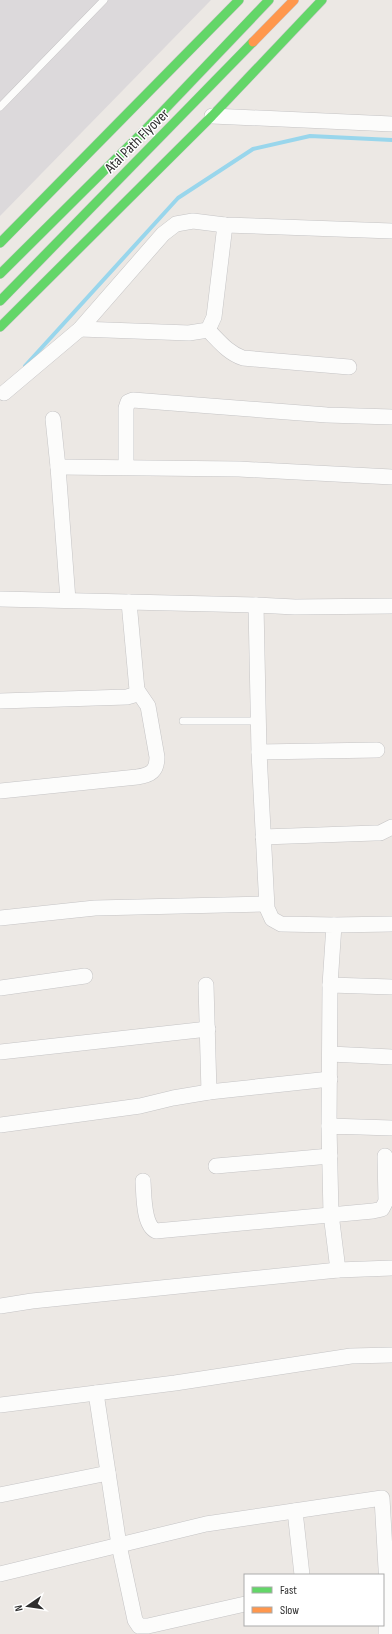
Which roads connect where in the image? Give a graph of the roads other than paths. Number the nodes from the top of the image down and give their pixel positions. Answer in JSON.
{"nodes":[{"id":1,"x":104,"y":0,"type":"edge"},
{"id":2,"x":239,"y":0,"type":"edge"},
{"id":3,"x":269,"y":0,"type":"edge"},
{"id":4,"x":294,"y":0,"type":"edge"},
{"id":5,"x":322,"y":0,"type":"edge"},
{"id":6,"x":0,"y":107,"type":"edge"},
{"id":7,"x":212,"y":116,"type":"junction"},
{"id":8,"x":392,"y":124,"type":"edge"},
{"id":9,"x":225,"y":225,"type":"junction"},
{"id":10,"x":392,"y":230,"type":"edge"},
{"id":11,"x":0,"y":243,"type":"edge"},
{"id":12,"x":0,"y":274,"type":"edge"},
{"id":13,"x":0,"y":301,"type":"edge"},
{"id":14,"x":0,"y":327,"type":"edge"},
{"id":15,"x":80,"y":329,"type":"junction"},
{"id":16,"x":208,"y":330,"type":"junction"},
{"id":17,"x":349,"y":367,"type":"dead end"},
{"id":18,"x":4,"y":393,"type":"dead end"},
{"id":19,"x":392,"y":417,"type":"edge"},
{"id":20,"x":53,"y":419,"type":"dead end"},
{"id":21,"x":58,"y":467,"type":"junction"},
{"id":22,"x":126,"y":467,"type":"junction"},
{"id":23,"x":392,"y":477,"type":"edge"},
{"id":24,"x":0,"y":599,"type":"edge"},
{"id":25,"x":68,"y":600,"type":"junction"},
{"id":26,"x":129,"y":602,"type":"junction"},
{"id":27,"x":256,"y":605,"type":"junction"},
{"id":28,"x":392,"y":606,"type":"edge"},
{"id":29,"x":138,"y":690,"type":"junction"},
{"id":30,"x":0,"y":701,"type":"edge"},
{"id":31,"x":183,"y":721,"type":"dead end"},
{"id":32,"x":258,"y":722,"type":"junction"},
{"id":33,"x":377,"y":750,"type":"dead end"},
{"id":34,"x":259,"y":752,"type":"junction"},
{"id":35,"x":0,"y":791,"type":"edge"},
{"id":36,"x":392,"y":827,"type":"edge"},
{"id":37,"x":263,"y":837,"type":"junction"},
{"id":38,"x":266,"y":904,"type":"junction"},
{"id":39,"x":0,"y":918,"type":"edge"},
{"id":40,"x":392,"y":924,"type":"edge"},
{"id":41,"x":334,"y":925,"type":"junction"},
{"id":42,"x":85,"y":976,"type":"dead end"},
{"id":43,"x":206,"y":985,"type":"dead end"},
{"id":44,"x":330,"y":985,"type":"junction"},
{"id":45,"x":392,"y":987,"type":"edge"},
{"id":46,"x":0,"y":988,"type":"edge"},
{"id":47,"x":208,"y":1029,"type":"junction"},
{"id":48,"x":0,"y":1052,"type":"edge"},
{"id":49,"x":330,"y":1054,"type":"junction"},
{"id":50,"x":392,"y":1057,"type":"edge"},
{"id":51,"x":330,"y":1079,"type":"junction"},
{"id":52,"x":209,"y":1092,"type":"junction"},
{"id":53,"x":0,"y":1125,"type":"edge"},
{"id":54,"x":329,"y":1126,"type":"junction"},
{"id":55,"x":392,"y":1128,"type":"edge"},
{"id":56,"x":330,"y":1156,"type":"junction"},
{"id":57,"x":385,"y":1156,"type":"dead end"},
{"id":58,"x":216,"y":1166,"type":"dead end"},
{"id":59,"x":143,"y":1181,"type":"dead end"},
{"id":60,"x":331,"y":1214,"type":"junction"},
{"id":61,"x":392,"y":1268,"type":"edge"},
{"id":62,"x":338,"y":1270,"type":"junction"},
{"id":63,"x":0,"y":1306,"type":"edge"},
{"id":64,"x":392,"y":1356,"type":"edge"},
{"id":65,"x":96,"y":1393,"type":"junction"},
{"id":66,"x":0,"y":1405,"type":"edge"},
{"id":67,"x":108,"y":1473,"type":"junction"},
{"id":68,"x":0,"y":1495,"type":"edge"},
{"id":69,"x":295,"y":1511,"type":"junction"},
{"id":70,"x":119,"y":1545,"type":"junction"},
{"id":71,"x":0,"y":1574,"type":"edge"},
{"id":72,"x":302,"y":1574,"type":"edge"},
{"id":73,"x":244,"y":1604,"type":"edge"},
{"id":74,"x":386,"y":1634,"type":"edge"}],
"edges":[{"from":1,"to":6,"type":"lane"},
{"from":2,"to":11,"type":"main road"},
{"from":3,"to":12,"type":"main road","name":"Atal Path Flyover"},
{"from":4,"to":13,"type":"main road","name":"Atal Path Flyover"},
{"from":5,"to":7,"type":"main road"},
{"from":7,"to":8,"type":"street"},
{"from":7,"to":14,"type":"main road"},
{"from":9,"to":10,"type":"street"},
{"from":9,"to":15,"type":"street"},
{"from":9,"to":16,"type":"street"},
{"from":15,"to":16,"type":"street"},
{"from":15,"to":18,"type":"street"},
{"from":16,"to":17,"type":"street"},
{"from":19,"to":22,"type":"street"},
{"from":20,"to":21,"type":"street"},
{"from":21,"to":22,"type":"street"},
{"from":21,"to":25,"type":"street"},
{"from":22,"to":23,"type":"street"},
{"from":24,"to":25,"type":"street"},
{"from":25,"to":26,"type":"street"},
{"from":26,"to":27,"type":"street"},
{"from":26,"to":29,"type":"street"},
{"from":27,"to":28,"type":"street"},
{"from":27,"to":32,"type":"street"},
{"from":29,"to":30,"type":"street"},
{"from":29,"to":35,"type":"street"},
{"from":31,"to":32,"type":"lane"},
{"from":32,"to":34,"type":"street"},
{"from":33,"to":34,"type":"street"},
{"from":34,"to":37,"type":"street"},
{"from":36,"to":37,"type":"street"},
{"from":37,"to":38,"type":"street"},
{"from":38,"to":39,"type":"street"},
{"from":38,"to":41,"type":"street"},
{"from":40,"to":41,"type":"street"},
{"from":41,"to":44,"type":"street"},
{"from":42,"to":46,"type":"street"},
{"from":43,"to":47,"type":"street"},
{"from":44,"to":45,"type":"street"},
{"from":44,"to":49,"type":"street"},
{"from":47,"to":48,"type":"street"},
{"from":47,"to":52,"type":"street"},
{"from":49,"to":50,"type":"street"},
{"from":49,"to":51,"type":"street"},
{"from":51,"to":52,"type":"street"},
{"from":51,"to":54,"type":"street"},
{"from":52,"to":53,"type":"street"},
{"from":54,"to":55,"type":"street"},
{"from":54,"to":56,"type":"street"},
{"from":56,"to":58,"type":"street"},
{"from":56,"to":60,"type":"street"},
{"from":57,"to":60,"type":"street"},
{"from":59,"to":60,"type":"street"},
{"from":60,"to":62,"type":"street"},
{"from":61,"to":62,"type":"street"},
{"from":62,"to":63,"type":"street"},
{"from":64,"to":65,"type":"street"},
{"from":65,"to":66,"type":"street"},
{"from":65,"to":67,"type":"street"},
{"from":67,"to":68,"type":"street"},
{"from":67,"to":70,"type":"street"},
{"from":69,"to":70,"type":"street"},
{"from":69,"to":72,"type":"street"},
{"from":69,"to":74,"type":"street"},
{"from":70,"to":71,"type":"street"},
{"from":70,"to":73,"type":"street"}]}
